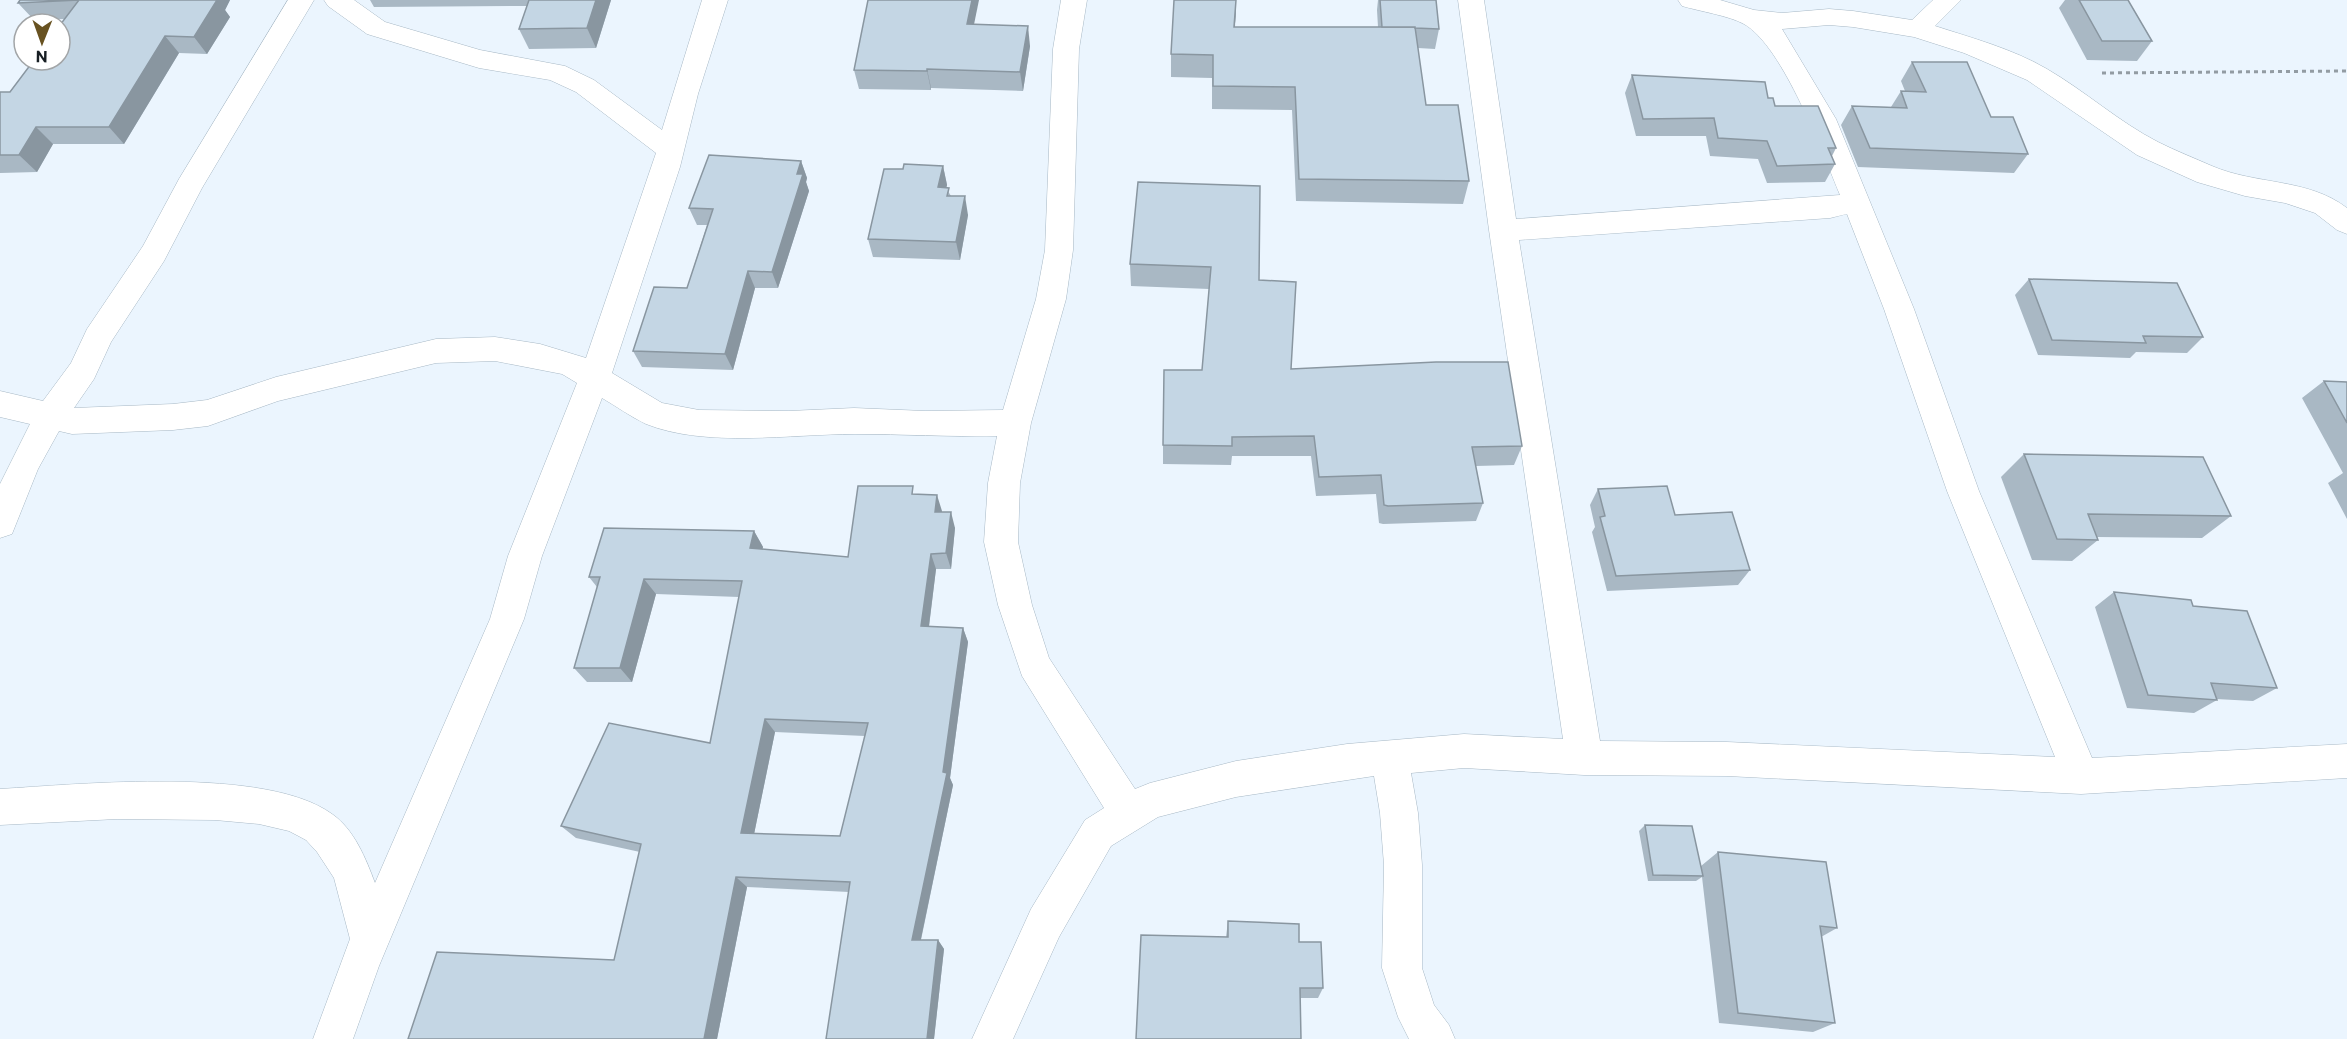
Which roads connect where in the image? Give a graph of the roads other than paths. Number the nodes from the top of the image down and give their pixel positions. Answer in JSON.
{"nodes":[{"id":1,"x":301,"y":0,"type":"edge"},
{"id":2,"x":337,"y":0,"type":"edge"},
{"id":3,"x":715,"y":0,"type":"edge"},
{"id":4,"x":1074,"y":0,"type":"edge"},
{"id":5,"x":1471,"y":0,"type":"edge"},
{"id":6,"x":1691,"y":0,"type":"edge"},
{"id":7,"x":1948,"y":0,"type":"edge"},
{"id":8,"x":1753,"y":18,"type":"junction"},
{"id":9,"x":1917,"y":29,"type":"junction"},
{"id":10,"x":670,"y":150,"type":"junction"},
{"id":11,"x":1856,"y":202,"type":"junction"},
{"id":12,"x":2347,"y":223,"type":"edge"},
{"id":13,"x":1503,"y":230,"type":"junction"},
{"id":14,"x":595,"y":377,"type":"junction"},
{"id":15,"x":0,"y":404,"type":"edge"},
{"id":16,"x":50,"y":417,"type":"junction"},
{"id":17,"x":1015,"y":423,"type":"junction"},
{"id":18,"x":0,"y":524,"type":"edge"},
{"id":19,"x":1390,"y":758,"type":"junction"},
{"id":20,"x":1584,"y":758,"type":"junction"},
{"id":21,"x":2347,"y":761,"type":"edge"},
{"id":22,"x":2081,"y":776,"type":"junction"},
{"id":23,"x":0,"y":807,"type":"edge"},
{"id":24,"x":1129,"y":814,"type":"junction"},
{"id":25,"x":370,"y":941,"type":"junction"},
{"id":26,"x":333,"y":1039,"type":"edge"},
{"id":27,"x":992,"y":1039,"type":"edge"},
{"id":28,"x":1435,"y":1039,"type":"edge"}],
"edges":[{"from":1,"to":16,"type":"street"},
{"from":2,"to":10,"type":"street"},
{"from":3,"to":10,"type":"street"},
{"from":4,"to":17,"type":"street"},
{"from":5,"to":13,"type":"street"},
{"from":6,"to":8,"type":"street"},
{"from":7,"to":9,"type":"street"},
{"from":8,"to":9,"type":"street"},
{"from":8,"to":11,"type":"street"},
{"from":9,"to":12,"type":"street"},
{"from":10,"to":14,"type":"street"},
{"from":11,"to":13,"type":"street"},
{"from":11,"to":22,"type":"street"},
{"from":13,"to":20,"type":"street"},
{"from":14,"to":16,"type":"street"},
{"from":14,"to":17,"type":"street"},
{"from":14,"to":25,"type":"street"},
{"from":15,"to":16,"type":"street"},
{"from":16,"to":18,"type":"street"},
{"from":17,"to":24,"type":"street"},
{"from":19,"to":20,"type":"street"},
{"from":19,"to":24,"type":"street"},
{"from":19,"to":28,"type":"street"},
{"from":20,"to":22,"type":"street"},
{"from":21,"to":22,"type":"street"},
{"from":23,"to":25,"type":"street"},
{"from":24,"to":27,"type":"street"},
{"from":25,"to":26,"type":"street"}]}
